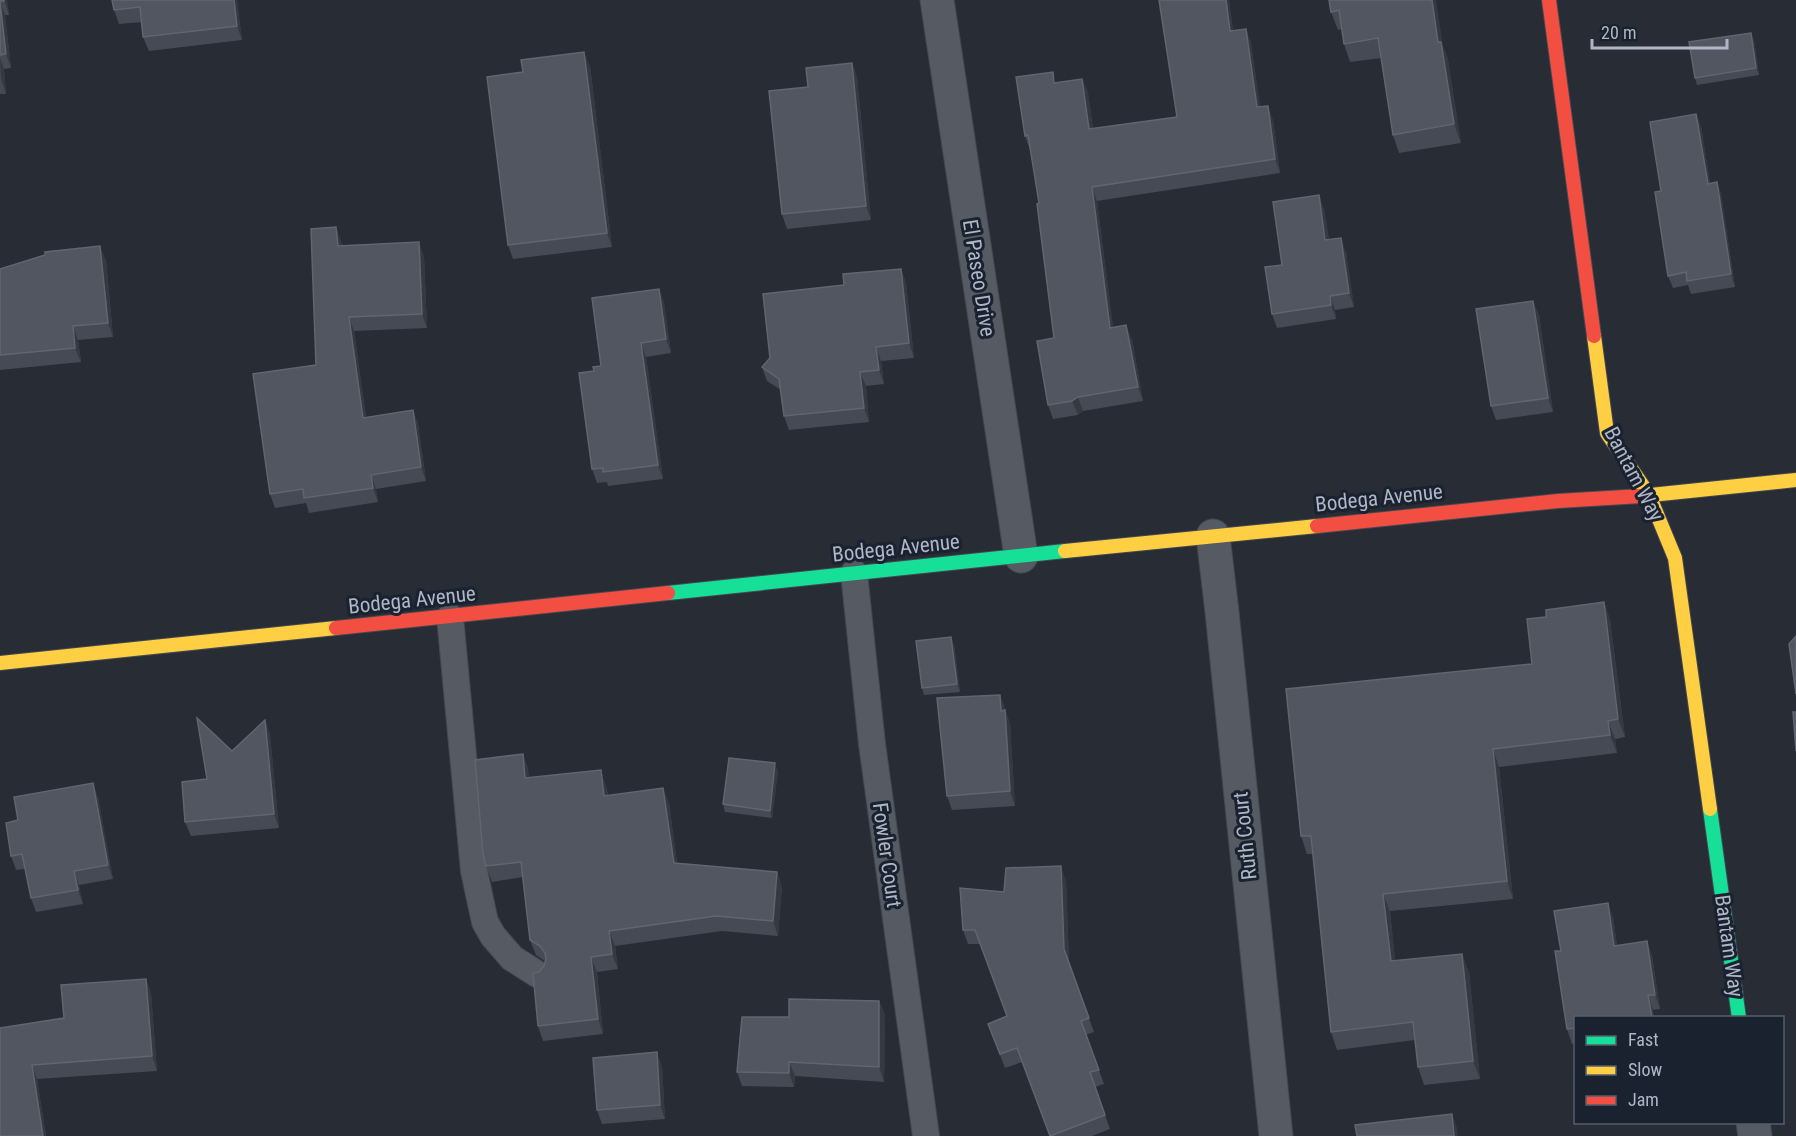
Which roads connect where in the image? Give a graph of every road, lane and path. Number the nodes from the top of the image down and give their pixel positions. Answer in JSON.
{"nodes":[{"id":1,"x":937,"y":0,"type":"edge"},
{"id":2,"x":1549,"y":0,"type":"edge"},
{"id":3,"x":1796,"y":480,"type":"edge"},
{"id":4,"x":1649,"y":495,"type":"junction"},
{"id":5,"x":1213,"y":536,"type":"junction"},
{"id":6,"x":1021,"y":556,"type":"junction"},
{"id":7,"x":855,"y":573,"type":"junction"},
{"id":8,"x":450,"y":617,"type":"junction"},
{"id":9,"x":0,"y":663,"type":"edge"},
{"id":10,"x":537,"y":974,"type":"edge"},
{"id":11,"x":1739,"y":1016,"type":"edge"},
{"id":12,"x":926,"y":1136,"type":"edge"},
{"id":13,"x":1276,"y":1136,"type":"edge"}],
"edges":[{"from":1,"to":6,"type":"street","name":"El Paseo Drive"},
{"from":2,"to":4,"type":"main road","name":"Bantam Way"},
{"from":3,"to":4,"type":"main road","name":"Bodega Avenue"},
{"from":4,"to":5,"type":"main road","name":"Bodega Avenue"},
{"from":4,"to":11,"type":"main road","name":"Bantam Way"},
{"from":5,"to":6,"type":"main road","name":"Bodega Avenue"},
{"from":5,"to":13,"type":"street","name":"Ruth Court"},
{"from":6,"to":7,"type":"main road","name":"Bodega Avenue"},
{"from":7,"to":8,"type":"main road","name":"Bodega Avenue"},
{"from":7,"to":12,"type":"lane","name":"Fowler Court"},
{"from":8,"to":9,"type":"main road","name":"Bodega Avenue"},
{"from":8,"to":10,"type":"lane"}]}
